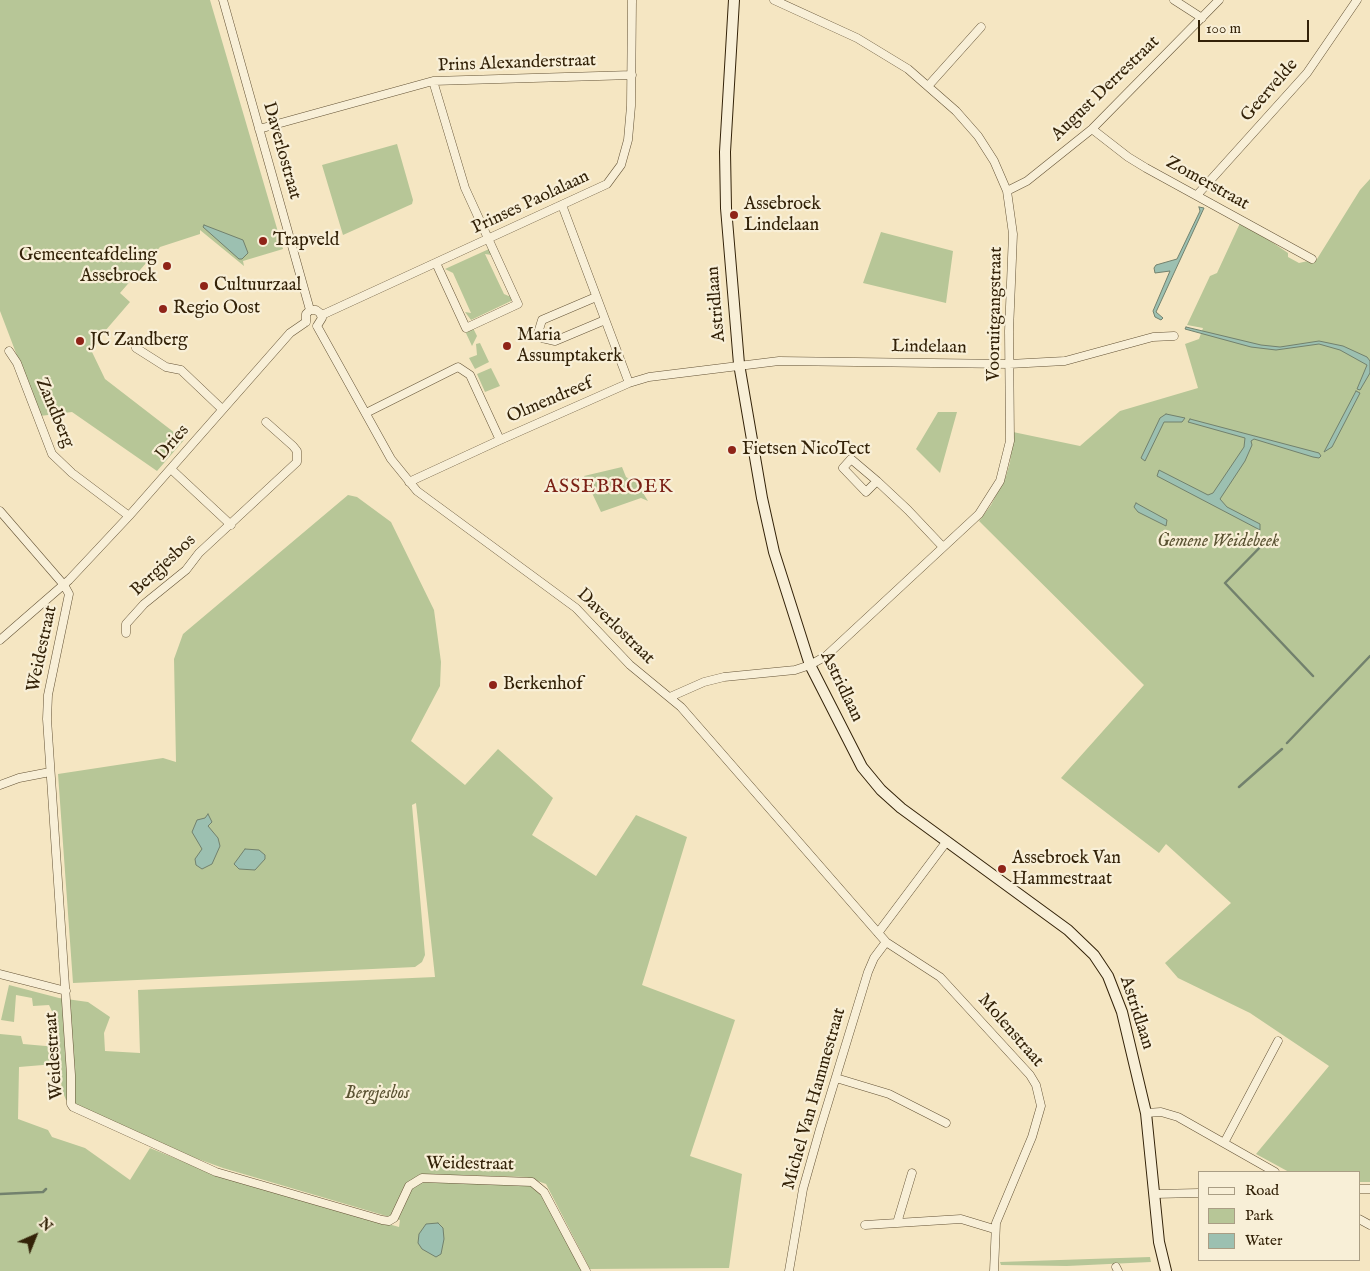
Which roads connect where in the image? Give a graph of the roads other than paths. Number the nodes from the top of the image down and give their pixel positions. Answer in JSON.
{"nodes":[{"id":1,"x":223,"y":0,"type":"edge"},
{"id":2,"x":632,"y":0,"type":"edge"},
{"id":3,"x":734,"y":0,"type":"edge"},
{"id":4,"x":774,"y":0,"type":"edge"},
{"id":5,"x":1174,"y":0,"type":"edge"},
{"id":6,"x":1219,"y":0,"type":"edge"},
{"id":7,"x":1357,"y":0,"type":"edge"},
{"id":8,"x":1202,"y":18,"type":"junction"},
{"id":9,"x":981,"y":27,"type":"dead end"},
{"id":10,"x":632,"y":75,"type":"junction"},
{"id":11,"x":433,"y":81,"type":"junction"},
{"id":12,"x":929,"y":86,"type":"junction"},
{"id":13,"x":1092,"y":128,"type":"junction"},
{"id":14,"x":259,"y":129,"type":"junction"},
{"id":15,"x":1007,"y":192,"type":"junction"},
{"id":16,"x":1198,"y":194,"type":"junction"},
{"id":17,"x":562,"y":205,"type":"junction"},
{"id":18,"x":488,"y":238,"type":"junction"},
{"id":19,"x":1312,"y":259,"type":"dead end"},
{"id":20,"x":436,"y":263,"type":"junction"},
{"id":21,"x":596,"y":297,"type":"junction"},
{"id":22,"x":310,"y":310,"type":"junction"},
{"id":23,"x":322,"y":315,"type":"junction"},
{"id":24,"x":605,"y":320,"type":"junction"},
{"id":25,"x":306,"y":322,"type":"junction"},
{"id":26,"x":317,"y":326,"type":"junction"},
{"id":27,"x":1174,"y":336,"type":"dead end"},
{"id":28,"x":136,"y":348,"type":"dead end"},
{"id":29,"x":9,"y":350,"type":"dead end"},
{"id":30,"x":739,"y":364,"type":"junction"},
{"id":31,"x":1009,"y":364,"type":"junction"},
{"id":32,"x":629,"y":384,"type":"junction"},
{"id":33,"x":222,"y":409,"type":"junction"},
{"id":34,"x":366,"y":413,"type":"junction"},
{"id":35,"x":266,"y":422,"type":"dead end"},
{"id":36,"x":500,"y":440,"type":"junction"},
{"id":37,"x":171,"y":469,"type":"junction"},
{"id":38,"x":877,"y":481,"type":"junction"},
{"id":39,"x":409,"y":482,"type":"junction"},
{"id":40,"x":0,"y":512,"type":"edge"},
{"id":41,"x":129,"y":516,"type":"junction"},
{"id":42,"x":230,"y":525,"type":"junction"},
{"id":43,"x":943,"y":547,"type":"junction"},
{"id":44,"x":64,"y":585,"type":"junction"},
{"id":45,"x":126,"y":632,"type":"dead end"},
{"id":46,"x":0,"y":640,"type":"edge"},
{"id":47,"x":810,"y":665,"type":"junction"},
{"id":48,"x":670,"y":697,"type":"junction"},
{"id":49,"x":50,"y":772,"type":"junction"},
{"id":50,"x":0,"y":785,"type":"edge"},
{"id":51,"x":947,"y":841,"type":"junction"},
{"id":52,"x":878,"y":933,"type":"junction"},
{"id":53,"x":886,"y":942,"type":"junction"},
{"id":54,"x":0,"y":974,"type":"edge"},
{"id":55,"x":66,"y":991,"type":"junction"},
{"id":56,"x":1278,"y":1041,"type":"dead end"},
{"id":57,"x":836,"y":1078,"type":"junction"},
{"id":58,"x":1146,"y":1113,"type":"junction"},
{"id":59,"x":946,"y":1123,"type":"dead end"},
{"id":60,"x":1224,"y":1143,"type":"junction"},
{"id":61,"x":1273,"y":1171,"type":"edge"},
{"id":62,"x":912,"y":1173,"type":"dead end"},
{"id":63,"x":1198,"y":1193,"type":"edge"},
{"id":64,"x":1154,"y":1194,"type":"junction"},
{"id":65,"x":898,"y":1223,"type":"junction"},
{"id":66,"x":865,"y":1225,"type":"dead end"},
{"id":67,"x":994,"y":1229,"type":"junction"},
{"id":68,"x":586,"y":1271,"type":"edge"},
{"id":69,"x":789,"y":1271,"type":"edge"},
{"id":70,"x":994,"y":1271,"type":"edge"},
{"id":71,"x":1166,"y":1271,"type":"edge"}],
"edges":[{"from":1,"to":14,"type":"street","name":"Daverlostraat"},
{"from":2,"to":10,"type":"street","name":"Prinses Paolalaan"},
{"from":3,"to":30,"type":"main road","name":"Astridlaan"},
{"from":4,"to":12,"type":"street","name":"Vooruitgangstraat"},
{"from":5,"to":8,"type":"street"},
{"from":6,"to":8,"type":"street","name":"August Derrestraat"},
{"from":7,"to":16,"type":"street","name":"Geervelde"},
{"from":8,"to":13,"type":"street","name":"August Derrestraat"},
{"from":9,"to":12,"type":"street"},
{"from":10,"to":11,"type":"street","name":"Prins Alexanderstraat"},
{"from":10,"to":17,"type":"street","name":"Prinses Paolalaan"},
{"from":11,"to":14,"type":"street","name":"Prins Alexanderstraat"},
{"from":11,"to":18,"type":"street"},
{"from":12,"to":15,"type":"street","name":"Vooruitgangstraat"},
{"from":13,"to":15,"type":"street","name":"August Derrestraat"},
{"from":13,"to":16,"type":"street","name":"Zomerstraat"},
{"from":14,"to":22,"type":"street","name":"Daverlostraat"},
{"from":15,"to":31,"type":"street","name":"Vooruitgangstraat"},
{"from":16,"to":19,"type":"street","name":"Zomerstraat"},
{"from":17,"to":18,"type":"street","name":"Prinses Paolalaan"},
{"from":17,"to":21,"type":"street"},
{"from":18,"to":20,"type":"street","name":"Prinses Paolalaan"},
{"from":18,"to":20,"type":"street"},
{"from":20,"to":23,"type":"street","name":"Prinses Paolalaan"},
{"from":21,"to":24,"type":"street"},
{"from":21,"to":24,"type":"street"},
{"from":22,"to":23,"type":"street"},
{"from":22,"to":25,"type":"street"},
{"from":23,"to":26,"type":"street"},
{"from":24,"to":32,"type":"street"},
{"from":25,"to":26,"type":"street"},
{"from":25,"to":33,"type":"street","name":"Dries"},
{"from":26,"to":34,"type":"street","name":"Daverlostraat"},
{"from":27,"to":31,"type":"street","name":"Lindelaan"},
{"from":28,"to":33,"type":"street"},
{"from":29,"to":41,"type":"street","name":"Zandberg"},
{"from":30,"to":31,"type":"street","name":"Lindelaan"},
{"from":30,"to":32,"type":"street","name":"Olmendreef"},
{"from":30,"to":47,"type":"main road","name":"Astridlaan"},
{"from":31,"to":43,"type":"street","name":"Vooruitgangstraat"},
{"from":32,"to":36,"type":"street","name":"Olmendreef"},
{"from":33,"to":37,"type":"street","name":"Dries"},
{"from":34,"to":36,"type":"street"},
{"from":34,"to":39,"type":"street","name":"Daverlostraat"},
{"from":35,"to":42,"type":"street","name":"Bergjesbos"},
{"from":36,"to":39,"type":"street","name":"Olmendreef"},
{"from":37,"to":41,"type":"street","name":"Dries"},
{"from":37,"to":42,"type":"street"},
{"from":38,"to":38,"type":"street"},
{"from":38,"to":43,"type":"street"},
{"from":39,"to":48,"type":"street","name":"Daverlostraat"},
{"from":40,"to":44,"type":"street","name":"Weidestraat"},
{"from":41,"to":44,"type":"street","name":"Dries"},
{"from":42,"to":45,"type":"street","name":"Bergjesbos"},
{"from":43,"to":47,"type":"street","name":"Vooruitgangstraat"},
{"from":44,"to":46,"type":"street","name":"Dries"},
{"from":44,"to":49,"type":"street","name":"Weidestraat"},
{"from":47,"to":48,"type":"street","name":"Vooruitgangstraat"},
{"from":47,"to":51,"type":"main road","name":"Astridlaan"},
{"from":48,"to":52,"type":"street","name":"Daverlostraat"},
{"from":49,"to":50,"type":"street"},
{"from":49,"to":55,"type":"street","name":"Weidestraat"},
{"from":51,"to":52,"type":"street"},
{"from":51,"to":58,"type":"main road","name":"Astridlaan"},
{"from":52,"to":53,"type":"street","name":"Molenstraat"},
{"from":53,"to":57,"type":"street","name":"Michel Van Hammestraat"},
{"from":53,"to":67,"type":"street","name":"Molenstraat"},
{"from":54,"to":55,"type":"street"},
{"from":55,"to":68,"type":"street","name":"Weidestraat"},
{"from":56,"to":60,"type":"street"},
{"from":57,"to":59,"type":"street"},
{"from":57,"to":69,"type":"street","name":"Michel Van Hammestraat"},
{"from":58,"to":60,"type":"street"},
{"from":58,"to":64,"type":"main road","name":"Astridlaan"},
{"from":60,"to":61,"type":"street"},
{"from":62,"to":65,"type":"street"},
{"from":63,"to":64,"type":"street"},
{"from":64,"to":71,"type":"main road","name":"Astridlaan"},
{"from":65,"to":66,"type":"street"},
{"from":65,"to":67,"type":"street"},
{"from":67,"to":70,"type":"street","name":"Molenstraat"}]}
